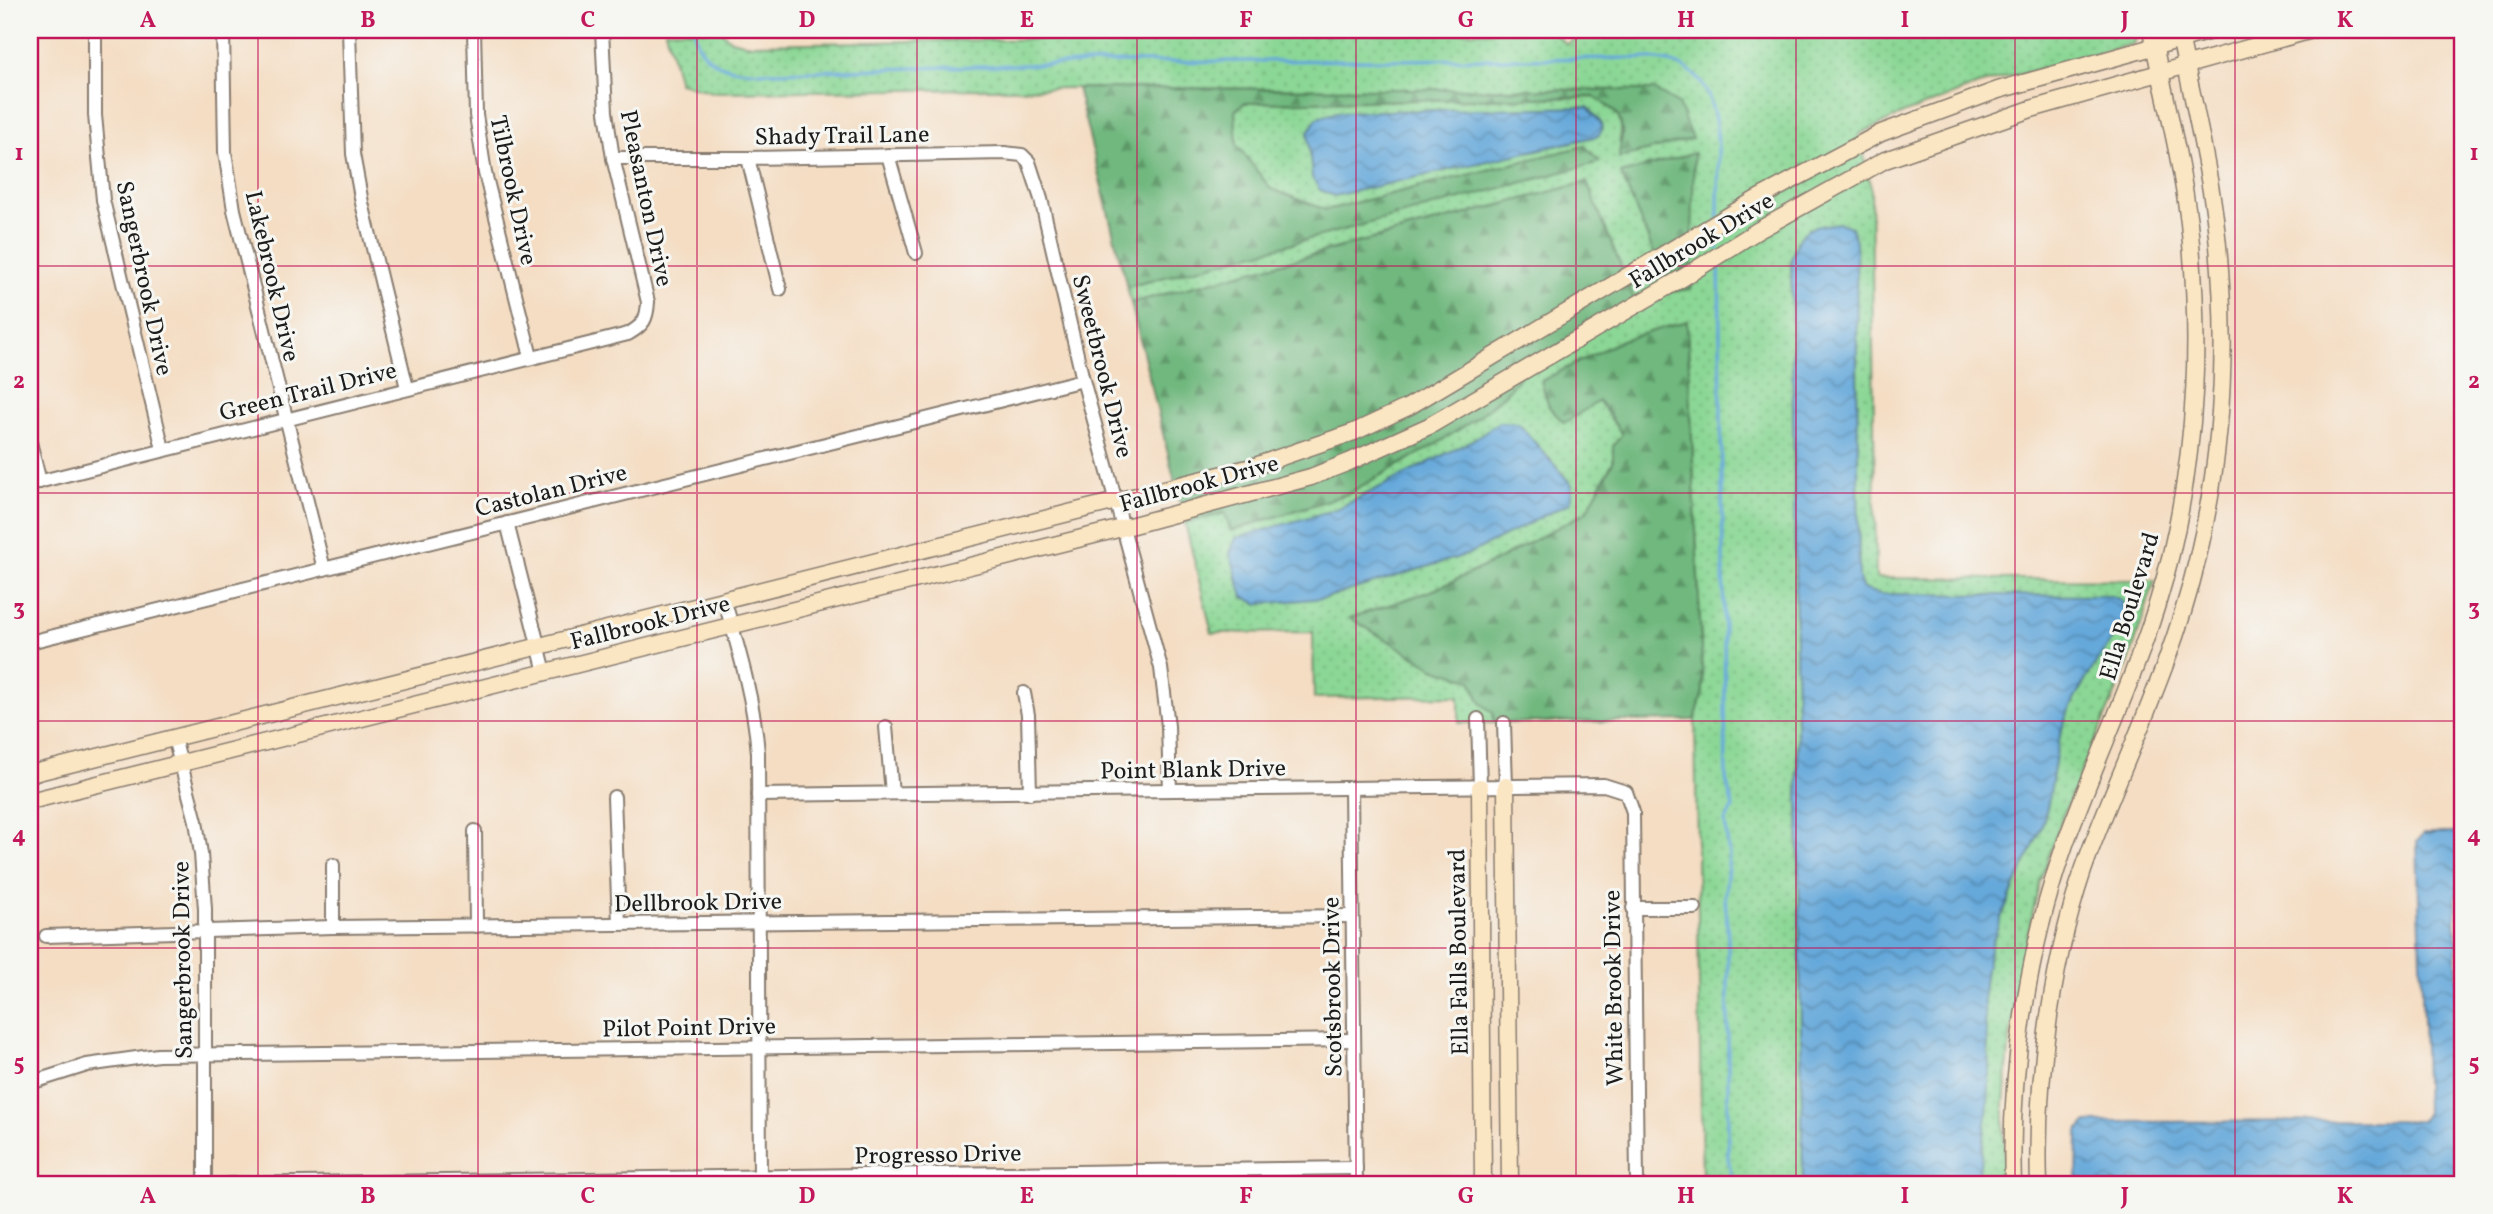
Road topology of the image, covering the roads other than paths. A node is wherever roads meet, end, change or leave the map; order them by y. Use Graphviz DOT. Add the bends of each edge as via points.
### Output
graph roads {
  1 [pos="95,30"];
  2 [pos="223,30"];
  3 [pos="349,30"];
  4 [pos="474,30"];
  5 [pos="602,30"];
  6 [pos="2151,30"];
  7 [pos="2214,30"];
  8 [pos="2312,30"];
  9 [pos="2179,34"];
  10 [pos="2155,46"];
  11 [pos="2186,65"];
  12 [pos="2160,72"];
  13 [pos="1902,125"];
  14 [pos="1913,149"];
  15 [pos="888,155"];
  16 [pos="613,158"];
  17 [pos="748,158"];
  18 [pos="1041,199"];
  19 [pos="1730,215"];
  20 [pos="1742,241"];
  21 [pos="916,253"];
  22 [pos="780,289"];
  23 [pos="597,341"];
  24 [pos="531,357"];
  25 [pos="1083,380"];
  26 [pos="2196,384"];
  27 [pos="2222,384"];
  28 [pos="407,388"];
  29 [pos="285,418"];
  30 [pos="1354,432"];
  31 [pos="30,442"];
  32 [pos="163,449"];
  33 [pos="1365,455"];
  34 [pos="35,483"];
  35 [pos="1115,503"];
  36 [pos="507,523"];
  37 [pos="1122,528"];
  38 [pos="944,544"];
  39 [pos="324,569"];
  40 [pos="951,570"];
  41 [pos="723,599"];
  42 [pos="2158,602"];
  43 [pos="2184,609"];
  44 [pos="731,625"];
  45 [pos="30,642"];
  46 [pos="538,647"];
  47 [pos="545,672"];
  48 [pos="351,693"];
  49 [pos="1024,693"];
  50 [pos="358,718"];
  51 [pos="1478,719"];
  52 [pos="1504,723"];
  53 [pos="886,727"];
  54 [pos="174,738"];
  55 [pos="181,763"];
  56 [pos="30,774"];
  57 [pos="1480,786"];
  58 [pos="1506,786"];
  59 [pos="1351,789"];
  60 [pos="1170,790"];
  61 [pos="1626,792"];
  62 [pos="892,793"];
  63 [pos="1030,793"];
  64 [pos="758,795"];
  65 [pos="614,797"];
  66 [pos="30,801"];
  67 [pos="475,831"];
  68 [pos="333,865"];
  69 [pos="1633,908"];
  70 [pos="1695,908"];
  71 [pos="1352,916"];
  72 [pos="760,923"];
  73 [pos="619,924"];
  74 [pos="476,926"];
  75 [pos="333,928"];
  76 [pos="205,931"];
  77 [pos="46,936"];
  78 [pos="1353,1040"];
  79 [pos="1482,1040"];
  80 [pos="1508,1040"];
  81 [pos="761,1047"];
  82 [pos="2020,1054"];
  83 [pos="205,1055"];
  84 [pos="2046,1057"];
  85 [pos="30,1083"];
  86 [pos="1356,1168"];
  87 [pos="760,1181"];
  88 [pos="205,1184"];
  89 [pos="228,1184"];
  90 [pos="1356,1184"];
  91 [pos="1483,1184"];
  92 [pos="1510,1184"];
  93 [pos="1637,1184"];
  94 [pos="2013,1184"];
  95 [pos="2039,1184"];
  1 -- 32 [label="street, Sangerbrook Drive" via="95,116 103,200"];
  2 -- 29 [label="street, Lakebrook Drive" via="225,152 234,209"];
  3 -- 28 [label="street" via="353,154"];
  4 -- 24 [label="street, Tilbrook Drive" via="476,115 485,173"];
  5 -- 16 [label="street, Pleasanton Drive"];
  6 -- 10 [label="main road, Ella Boulevard"];
  7 -- 9 [label="main road, Fallbrook Drive"];
  8 -- 11 [label="main road, Fallbrook Drive"];
  9 -- 10 [label="main road, Fallbrook Drive"];
  9 -- 11 [label="main road, Ella Boulevard"];
  10 -- 12 [label="main road, Ella Boulevard"];
  10 -- 13 [label="main road, Fallbrook Drive" via="1998,90"];
  11 -- 12 [label="main road, Fallbrook Drive"];
  11 -- 27 [label="main road, Ella Boulevard" via="2215,217 2223,321"];
  12 -- 14 [label="main road, Fallbrook Drive"];
  12 -- 26 [label="main road, Ella Boulevard" via="2189,221 2197,322"];
  13 -- 14 [label="main road"];
  13 -- 19 [label="main road, Fallbrook Drive"];
  14 -- 20 [label="main road, Fallbrook Drive" via="1885,160"];
  15 -- 17 [label="street, Shady Trail Lane"];
  15 -- 18 [label="street, Shady Trail Lane" via="1022,155 1029,162"];
  15 -- 21 [label="street"];
  16 -- 17 [label="street, Shady Trail Lane"];
  16 -- 23 [label="street, Pleasanton Drive" via="648,302 647,318 628,334"];
  17 -- 22 [label="street"];
  18 -- 25 [label="street, Sweetbrook Drive"];
  19 -- 20 [label="main road"];
  19 -- 30 [label="main road, Fallbrook Drive" via="1408,407"];
  20 -- 33 [label="main road, Fallbrook Drive" via="1429,426"];
  23 -- 24 [label="street, Green Trail Drive"];
  24 -- 28 [label="street, Green Trail Drive"];
  25 -- 35 [label="street, Sweetbrook Drive"];
  25 -- 36 [label="street, Castolan Drive"];
  26 -- 27 [label="main road"];
  26 -- 42 [label="main road, Ella Boulevard" via="2181,509"];
  27 -- 43 [label="main road, Ella Boulevard" via="2207,513"];
  28 -- 29 [label="street, Green Trail Drive"];
  29 -- 32 [label="street, Green Trail Drive"];
  29 -- 39 [label="street, Lakebrook Drive"];
  30 -- 33 [label="main road"];
  30 -- 35 [label="main road, Fallbrook Drive" via="1252,467"];
  31 -- 34 [label="street"];
  32 -- 34 [label="street, Green Trail Drive"];
  33 -- 37 [label="main road, Fallbrook Drive" via="1311,477"];
  35 -- 37 [label="street, Sweetbrook Drive"];
  35 -- 38 [label="main road, Fallbrook Drive"];
  36 -- 39 [label="street, Castolan Drive"];
  36 -- 46 [label="street"];
  37 -- 40 [label="main road, Fallbrook Drive"];
  37 -- 60 [label="street, Sweetbrook Drive" via="1164,687"];
  38 -- 40 [label="main road"];
  38 -- 41 [label="main road, Fallbrook Drive"];
  39 -- 45 [label="street, Castolan Drive"];
  40 -- 44 [label="main road, Fallbrook Drive"];
  41 -- 44 [label="street"];
  41 -- 46 [label="main road, Fallbrook Drive"];
  42 -- 43 [label="main road"];
  42 -- 82 [label="main road, Ella Boulevard" via="2053,878"];
  43 -- 84 [label="main road, Ella Boulevard" via="2079,886 2059,966"];
  44 -- 47 [label="main road, Fallbrook Drive"];
  44 -- 64 [label="street" via="756,724"];
  46 -- 47 [label="street"];
  46 -- 48 [label="main road, Fallbrook Drive"];
  47 -- 50 [label="main road, Fallbrook Drive"];
  48 -- 50 [label="main road"];
  48 -- 54 [label="main road, Fallbrook Drive"];
  49 -- 63 [label="street"];
  50 -- 55 [label="main road, Fallbrook Drive"];
  51 -- 57 [label="street, Ella Falls Boulevard"];
  52 -- 58 [label="street, Ella Falls Boulevard"];
  53 -- 62 [label="street"];
  54 -- 55 [label="street, Sangerbrook Drive"];
  54 -- 56 [label="main road, Fallbrook Drive"];
  55 -- 66 [label="main road, Fallbrook Drive"];
  55 -- 76 [label="street, Sangerbrook Drive" via="201,855"];
  57 -- 58 [label="street, Point Blank Drive"];
  57 -- 59 [label="street, Point Blank Drive"];
  57 -- 79 [label="main road, Ella Falls Boulevard"];
  58 -- 61 [label="street, Point Blank Drive" via="1604,785"];
  58 -- 80 [label="main road, Ella Falls Boulevard"];
  59 -- 60 [label="street, Point Blank Drive"];
  59 -- 71 [label="street, Scotsbrook Drive"];
  60 -- 63 [label="street, Point Blank Drive"];
  61 -- 69 [label="street, White Brook Drive" via="1633,812"];
  62 -- 63 [label="street, Point Blank Drive"];
  62 -- 64 [label="street, Point Blank Drive"];
  64 -- 72 [label="street"];
  65 -- 73 [label="street"];
  67 -- 74 [label="street"];
  68 -- 75 [label="street"];
  69 -- 70 [label="street"];
  69 -- 93 [label="street, White Brook Drive"];
  71 -- 72 [label="street, Dellbrook Drive"];
  71 -- 78 [label="street, Scotsbrook Drive"];
  72 -- 73 [label="street, Dellbrook Drive"];
  72 -- 81 [label="street"];
  73 -- 74 [label="street, Dellbrook Drive"];
  74 -- 75 [label="street, Dellbrook Drive"];
  75 -- 76 [label="street, Dellbrook Drive"];
  76 -- 77 [label="street, Dellbrook Drive"];
  76 -- 83 [label="street, Sangerbrook Drive"];
  78 -- 81 [label="street, Pilot Point Drive"];
  78 -- 86 [label="street, Scotsbrook Drive"];
  79 -- 80 [label="main road"];
  79 -- 91 [label="main road, Ella Falls Boulevard"];
  80 -- 92 [label="main road, Ella Falls Boulevard"];
  81 -- 83 [label="street, Pilot Point Drive"];
  81 -- 87 [label="street"];
  82 -- 84 [label="main road"];
  82 -- 94 [label="main road, Ella Boulevard"];
  83 -- 85 [label="street, Pilot Point Drive" via="118,1059"];
  83 -- 88 [label="street, Sangerbrook Drive"];
  84 -- 95 [label="main road, Ella Boulevard"];
  86 -- 87 [label="street, Progresso Drive"];
  86 -- 90 [label="street, Scotsbrook Drive"];
  87 -- 89 [label="street, Progresso Drive"];
}
